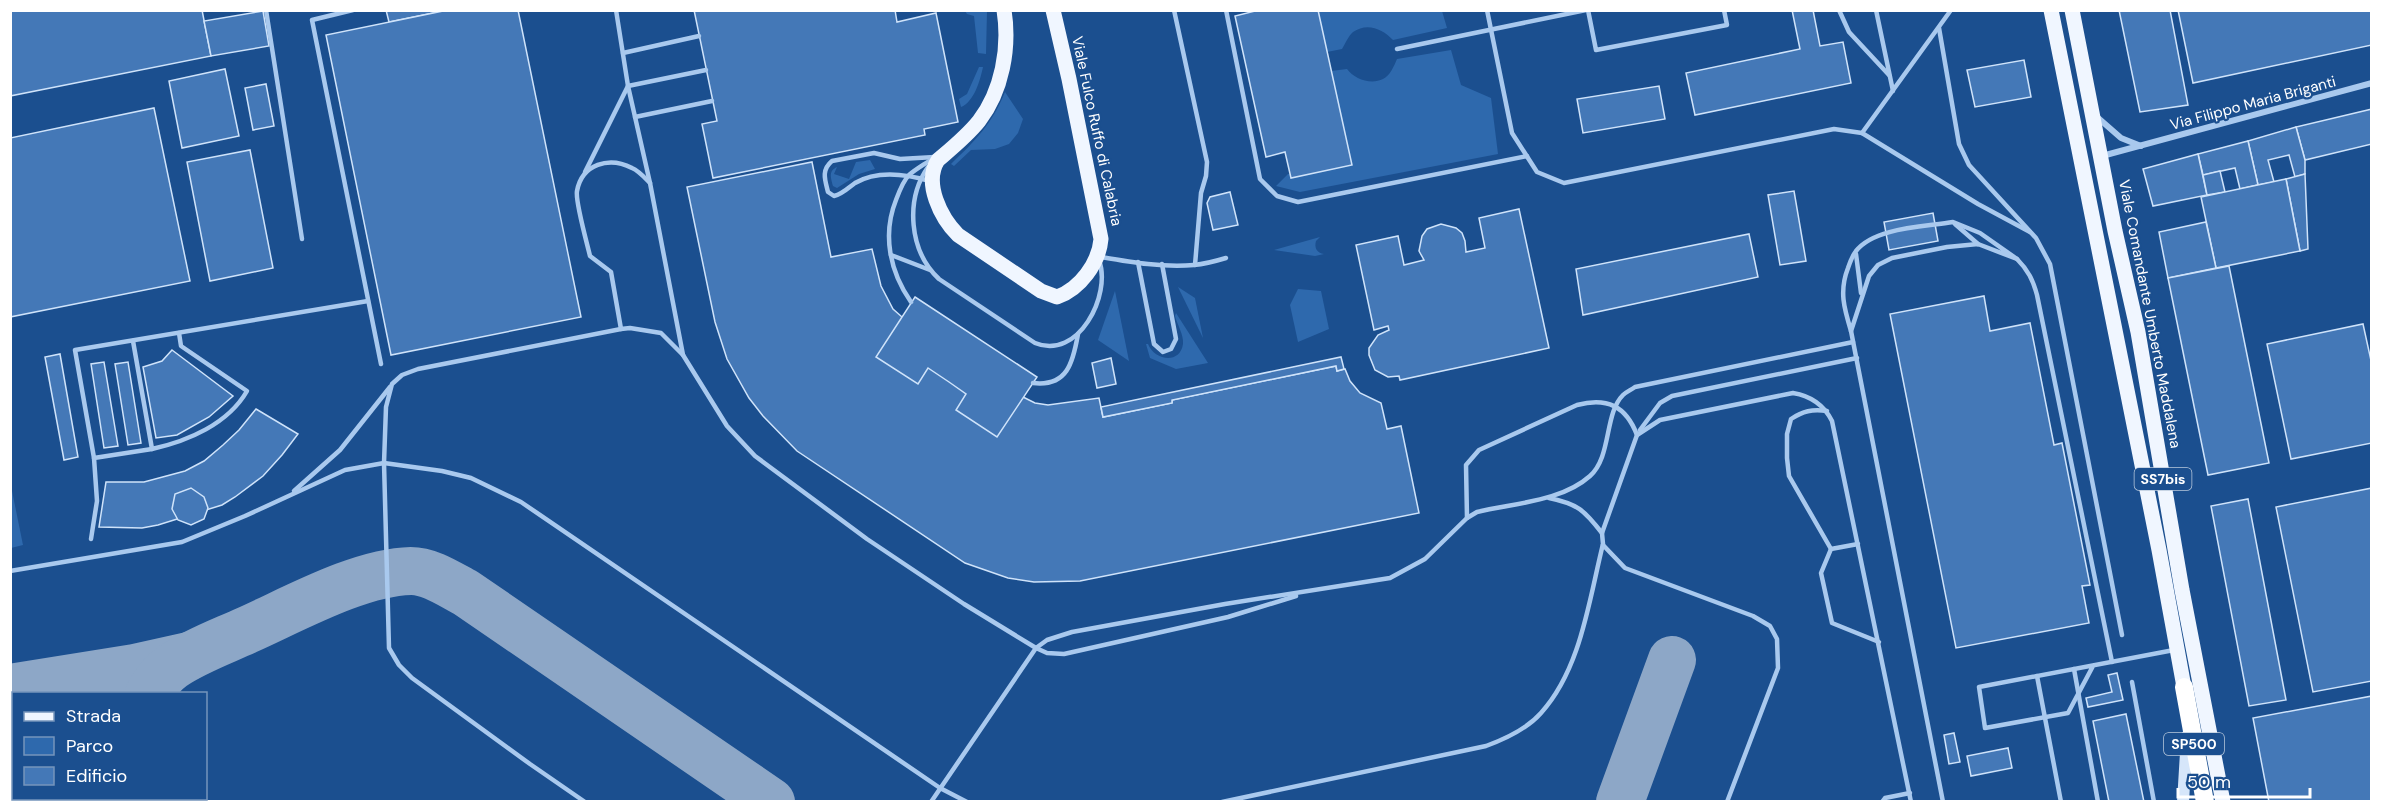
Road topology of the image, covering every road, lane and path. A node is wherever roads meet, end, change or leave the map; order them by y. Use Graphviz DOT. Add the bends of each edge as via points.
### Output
graph roads {
  1 [pos="266,10"];
  2 [pos="353,10"];
  3 [pos="616,10"];
  4 [pos="1004,10"];
  5 [pos="1053,10"];
  6 [pos="1174,10"];
  7 [pos="1226,10"];
  8 [pos="1487,10"];
  9 [pos="1587,10"];
  10 [pos="1724,10"];
  11 [pos="1839,10"];
  12 [pos="1876,10"];
  13 [pos="1951,10"];
  14 [pos="2051,10"];
  15 [pos="2072,10"];
  16 [pos="1939,28"];
  17 [pos="1491,30"];
  18 [pos="699,36"];
  19 [pos="1397,49"];
  20 [pos="623,53"];
  21 [pos="706,70"];
  22 [pos="1889,75"];
  23 [pos="2372,83"];
  24 [pos="628,86"];
  25 [pos="1893,91"];
  26 [pos="712,101"];
  27 [pos="2093,113"];
  28 [pos="635,117"];
  29 [pos="1862,133"];
  30 [pos="2141,146"];
  31 [pos="940,156"];
  32 [pos="1527,156"];
  33 [pos="2102,157"];
  34 [pos="2081,161"];
  35 [pos="585,173"];
  36 [pos="908,176"];
  37 [pos="927,180"];
  38 [pos="650,183"];
  39 [pos="1953,222"];
  40 [pos="2030,232"];
  41 [pos="302,239"];
  42 [pos="1978,244"];
  43 [pos="1855,251"];
  44 [pos="891,255"];
  45 [pos="1098,256"];
  46 [pos="1226,258"];
  47 [pos="2017,259"];
  48 [pos="1138,262"];
  49 [pos="1162,264"];
  50 [pos="1196,265"];
  51 [pos="931,271"];
  52 [pos="1861,294"];
  53 [pos="368,301"];
  54 [pos="911,302"];
  55 [pos="621,329"];
  56 [pos="1851,331"];
  57 [pos="179,333"];
  58 [pos="1078,334"];
  59 [pos="132,341"];
  60 [pos="1853,342"];
  61 [pos="683,355"];
  62 [pos="1857,358"];
  63 [pos="381,364"];
  64 [pos="1033,383"];
  65 [pos="392,384"];
  66 [pos="1616,407"];
  67 [pos="1827,411"];
  68 [pos="1637,435"];
  69 [pos="152,449"];
  70 [pos="94,458"];
  71 [pos="384,463"];
  72 [pos="290,495"];
  73 [pos="1548,498"];
  74 [pos="1467,518"];
  75 [pos="1602,533"];
  76 [pos="91,538"];
  77 [pos="1603,544"];
  78 [pos="1858,544"];
  79 [pos="1831,549"];
  80 [pos="10,571"];
  81 [pos="1313,590"];
  82 [pos="2122,635"];
  83 [pos="1880,642"];
  84 [pos="1036,648"];
  85 [pos="2177,650"];
  86 [pos="2112,662"];
  87 [pos="2093,666"];
  88 [pos="2074,669"];
  89 [pos="2037,676"];
  90 [pos="2132,682"];
  91 [pos="2184,687"];
  92 [pos="2078,690"];
  93 [pos="2045,717"];
  94 [pos="940,788"];
  95 [pos="1910,793"];
  96 [pos="585,801"];
  97 [pos="931,801"];
  98 [pos="967,801"];
  99 [pos="1222,801"];
  100 [pos="1726,801"];
  101 [pos="1882,801"];
  102 [pos="1911,801"];
  103 [pos="1943,801"];
  104 [pos="2053,801"];
  105 [pos="2061,801"];
  106 [pos="2098,801"];
  107 [pos="2154,801"];
  108 [pos="2183,801"];
  109 [pos="2205,801"];
  110 [pos="2223,801"];
  1 -- 41 [label="lane"];
  2 -- 53 [label="lane" via="312,20"];
  3 -- 20 [label="lane"];
  4 -- 31 [label="main road" via="1006,47 996,90 980,120"];
  5 -- 45 [label="main road, Viale Fulco Ruffo di Calabria" via="1100,232"];
  6 -- 50 [label="lane" via="1207,162"];
  7 -- 32 [label="lane" via="1260,179 1277,196 1298,202"];
  8 -- 17 [label="lane"];
  9 -- 10 [label="lane" via="1596,50 1727,26"];
  9 -- 17 [label="lane"];
  11 -- 22 [label="lane" via="1849,32"];
  12 -- 22 [label="lane"];
  13 -- 16 [label="lane"];
  14 -- 34 [label="main road, SS7bis"];
  15 -- 27 [label="main road, Viale Comandante Umberto Maddalena / SS7bis"];
  16 -- 25 [label="lane"];
  16 -- 40 [label="lane" via="1959,144 1968,165"];
  17 -- 19 [label="lane"];
  17 -- 32 [label="lane" via="1512,134"];
  18 -- 20 [label="lane"];
  20 -- 24 [label="lane"];
  21 -- 24 [label="lane"];
  22 -- 25 [label="lane"];
  23 -- 30 [label="street, Via Filippo Maria Briganti"];
  24 -- 28 [label="lane"];
  24 -- 35 [label="lane"];
  25 -- 29 [label="lane"];
  26 -- 28 [label="lane"];
  27 -- 30 [label="street" via="2121,138"];
  27 -- 33 [label="main road, Viale Comandante Umberto Maddalena / SS7bis"];
  28 -- 38 [label="lane"];
  29 -- 32 [label="lane" via="1834,129 1564,183 1538,172"];
  29 -- 40 [label="lane"];
  30 -- 33 [label="street, Via Filippo Maria Briganti"];
  31 -- 36 [label="lane"];
  31 -- 36 [label="lane" via="900,159 866,153 832,161 824,174 828,192 834,196 872,176"];
  31 -- 37 [label="main road"];
  33 -- 34 [label="main road"];
  33 -- 110 [label="main road, Viale Comandante Umberto Maddalena / SS7bis" via="2138,332"];
  34 -- 85 [label="main road, SS7bis"];
  35 -- 38 [label="lane" via="600,162 615,162 633,168"];
  35 -- 55 [label="lane" via="576,192 590,256 611,272"];
  36 -- 37 [label="lane"];
  36 -- 44 [label="lane" via="888,224"];
  37 -- 45 [label="main road" via="948,225 958,235 1050,296 1058,297 1074,288"];
  37 -- 51 [label="lane" via="917,191 913,224"];
  38 -- 61 [label="lane"];
  39 -- 42 [label="lane"];
  39 -- 43 [label="lane" via="1885,233"];
  39 -- 47 [label="lane" via="1980,233"];
  40 -- 82 [label="lane" via="2044,250 2055,285"];
  42 -- 47 [label="lane"];
  42 -- 52 [label="lane" via="1892,258 1878,265"];
  43 -- 52 [label="lane"];
  43 -- 56 [label="lane" via="1843,284 1842,303"];
  44 -- 51 [label="lane"];
  44 -- 54 [label="lane" via="901,288"];
  45 -- 48 [label="lane"];
  45 -- 58 [label="lane" via="1103,282 1089,320"];
  46 -- 50 [label="lane"];
  47 -- 86 [label="lane" via="2033,280 2037,295"];
  48 -- 49 [label="lane"];
  48 -- 49 [label="lane" via="1154,344 1163,352 1171,350 1176,339"];
  49 -- 50 [label="lane"];
  51 -- 58 [label="lane" via="1035,343 1061,346"];
  52 -- 56 [label="lane"];
  53 -- 57 [label="lane"];
  53 -- 63 [label="lane"];
  55 -- 61 [label="lane" via="661,333"];
  55 -- 65 [label="lane" via="418,369"];
  56 -- 60 [label="lane"];
  57 -- 59 [label="lane"];
  57 -- 69 [label="lane" via="181,346 247,391 217,423 176,444"];
  58 -- 64 [label="lane" via="1071,364 1060,378 1045,385"];
  59 -- 69 [label="lane"];
  59 -- 70 [label="lane" via="75,350"];
  60 -- 62 [label="lane"];
  60 -- 66 [label="lane" via="1635,387"];
  61 -- 84 [label="lane" via="727,426 755,456 867,538"];
  62 -- 68 [label="lane" via="1672,396 1660,403"];
  62 -- 103 [label="lane"];
  65 -- 71 [label="lane" via="386,407"];
  65 -- 72 [label="lane" via="340,450"];
  66 -- 68 [label="lane" via="1632,422"];
  66 -- 73 [label="lane" via="1595,470"];
  66 -- 74 [label="lane" via="1590,402 1577,405 1479,450 1466,465"];
  67 -- 68 [label="lane" via="1811,398 1793,393 1660,420"];
  67 -- 78 [label="lane"];
  67 -- 79 [label="lane" via="1813,409 1791,419 1787,458 1789,476"];
  68 -- 75 [label="lane"];
  69 -- 70 [label="lane"];
  70 -- 76 [label="lane" via="97,501"];
  71 -- 72 [label="lane" via="345,470"];
  71 -- 94 [label="lane" via="471,478 521,502"];
  71 -- 96 [label="lane" via="389,648 399,665"];
  72 -- 80 [label="lane" via="182,542"];
  73 -- 74 [label="lane" via="1490,509"];
  73 -- 75 [label="lane" via="1580,508"];
  74 -- 81 [label="lane" via="1425,559 1390,578"];
  75 -- 77 [label="lane"];
  77 -- 99 [label="lane" via="1565,678 1541,714 1511,736 1449,755"];
  77 -- 100 [label="lane" via="1625,568 1753,616 1770,626 1777,639 1778,668"];
  78 -- 79 [label="lane"];
  78 -- 83 [label="lane"];
  79 -- 83 [label="lane" via="1821,573 1832,623"];
  81 -- 84 [label="lane" via="1072,632"];
  81 -- 84 [label="lane" via="1228,616 1064,654"];
  83 -- 95 [label="lane"];
  84 -- 94 [label="lane"];
  85 -- 86 [label="lane"];
  85 -- 91 [label="main road, SS7bis"];
  86 -- 87 [label="lane"];
  87 -- 88 [label="lane"];
  87 -- 92 [label="lane"];
  88 -- 89 [label="lane"];
  88 -- 92 [label="lane"];
  89 -- 93 [label="lane"];
  89 -- 93 [label="lane" via="1979,687 1985,728"];
  90 -- 107 [label="lane"];
  91 -- 108 [label="main road, SS7bis" via="2187,733"];
  91 -- 109 [label="highway, SP500"];
  92 -- 93 [label="lane" via="2067,712"];
  92 -- 106 [label="lane"];
  93 -- 105 [label="lane"];
  94 -- 97 [label="lane"];
  94 -- 98 [label="lane"];
  95 -- 101 [label="lane"];
  95 -- 102 [label="lane"];
  104 -- 105 [label="lane"];
}
